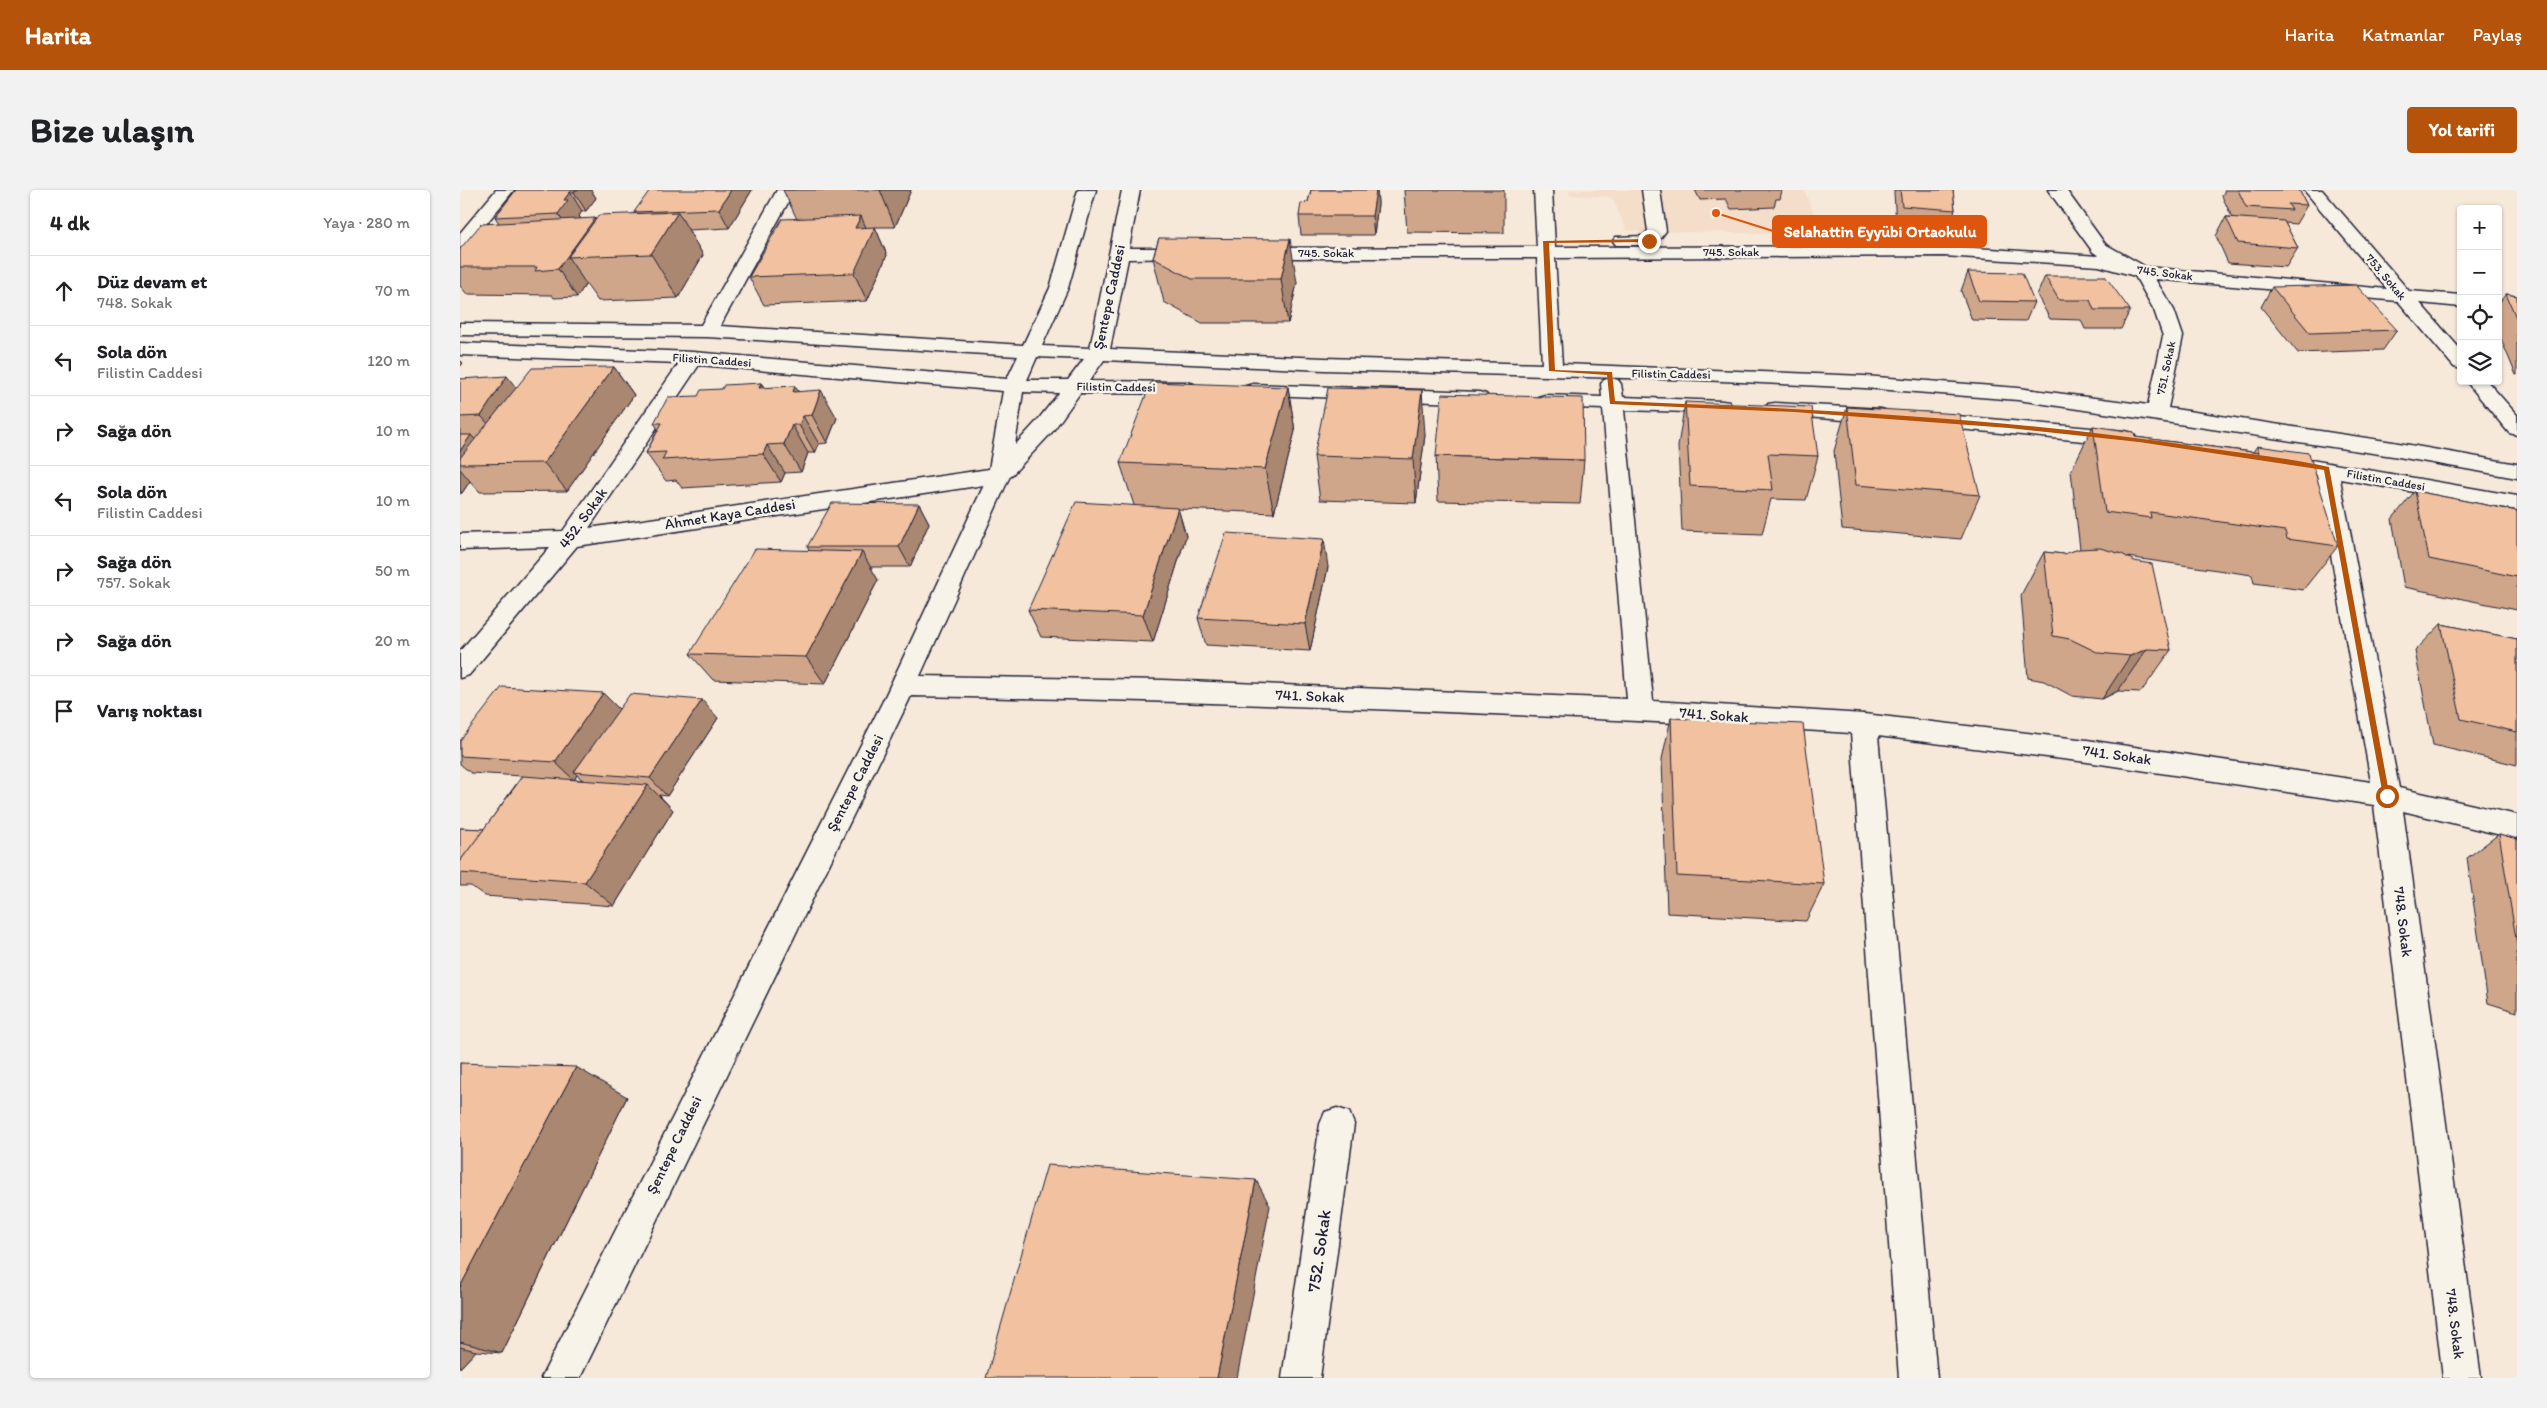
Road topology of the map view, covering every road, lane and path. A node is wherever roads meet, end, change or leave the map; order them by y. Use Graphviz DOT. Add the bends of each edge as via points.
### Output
graph roads {
  1 [pos="506,190"];
  2 [pos="786,190"];
  3 [pos="1087,190"];
  4 [pos="1131,190"];
  5 [pos="1543,190"];
  6 [pos="1651,190"];
  7 [pos="2057,190"];
  8 [pos="2313,190"];
  9 [pos="460,244"];
  10 [pos="1546,247"];
  11 [pos="1208,253"];
  12 [pos="1238,253"];
  13 [pos="1119,254"];
  14 [pos="2142,272"];
  15 [pos="2402,296"];
  16 [pos="2457,300"];
  17 [pos="460,329"];
  18 [pos="707,331"];
  19 [pos="460,349"];
  20 [pos="1030,351"];
  21 [pos="1098,353"];
  22 [pos="694,358"];
  23 [pos="2457,358"];
  24 [pos="1552,371"];
  25 [pos="1610,373"];
  26 [pos="1077,385"];
  27 [pos="2479,385"];
  28 [pos="1014,386"];
  29 [pos="1203,389"];
  30 [pos="1232,390"];
  31 [pos="1496,399"];
  32 [pos="1525,400"];
  33 [pos="1612,403"];
  34 [pos="2157,412"];
  35 [pos="2517,428"];
  36 [pos="2148,441"];
  37 [pos="2261,459"];
  38 [pos="2327,469"];
  39 [pos="2517,472"];
  40 [pos="1000,475"];
  41 [pos="2517,503"];
  42 [pos="570,539"];
  43 [pos="460,542"];
  44 [pos="460,668"];
  45 [pos="903,686"];
  46 [pos="1641,710"];
  47 [pos="1864,724"];
  48 [pos="2387,796"];
  49 [pos="2517,827"];
  50 [pos="1338,1124"];
  51 [pos="560,1378"];
  52 [pos="1301,1378"];
  53 [pos="1918,1378"];
  54 [pos="2462,1378"];
  1 -- 9 [label="street"];
  2 -- 18 [label="street"];
  3 -- 20 [label="street" via="1059,288"];
  4 -- 13 [label="street, Şentepe Caddesi"];
  5 -- 10 [label="street"];
  6 -- 10 [label="street" via="1657,231 1649,241"];
  7 -- 14 [label="street" via="2099,248"];
  8 -- 15 [label="street, 753. Sokak"];
  10 -- 12 [label="street, 745. Sokak"];
  10 -- 14 [label="street, 745. Sokak" via="1944,251 2099,261"];
  10 -- 24 [label="street"];
  11 -- 13 [label="street"];
  13 -- 21 [label="street, Şentepe Caddesi"];
  14 -- 15 [label="street, 745. Sokak"];
  14 -- 34 [label="street, 751. Sokak" via="2164,310 2173,336"];
  15 -- 16 [label="street, 745. Sokak"];
  15 -- 23 [label="street, 753. Sokak"];
  17 -- 18 [label="street, Filistin Caddesi"];
  18 -- 20 [label="street, Filistin Caddesi"];
  19 -- 22 [label="street, Filistin Caddesi"];
  20 -- 21 [label="street, Filistin Caddesi"];
  20 -- 28 [label="street"];
  21 -- 24 [label="street, Filistin Caddesi"];
  21 -- 26 [label="street, Şentepe Caddesi"];
  22 -- 28 [label="street, Filistin Caddesi"];
  22 -- 42 [label="street, 452. Sokak"];
  24 -- 25 [label="street, Filistin Caddesi"];
  25 -- 33 [label="street"];
  25 -- 34 [label="street, Filistin Caddesi" via="1864,382 2018,394"];
  26 -- 28 [label="street, Filistin Caddesi"];
  26 -- 29 [label="street, Filistin Caddesi"];
  26 -- 40 [label="street, Şentepe Caddesi"];
  27 -- 35 [label="street"];
  28 -- 40 [label="street"];
  30 -- 31 [label="street"];
  32 -- 33 [label="street"];
  33 -- 36 [label="street" via="1751,408 2009,426"];
  33 -- 46 [label="street"];
  34 -- 39 [label="street, Filistin Caddesi"];
  37 -- 38 [label="street, Filistin Caddesi"];
  38 -- 41 [label="street, Filistin Caddesi"];
  38 -- 48 [label="street, 748. Sokak"];
  40 -- 42 [label="street, Ahmet Kaya Caddesi"];
  40 -- 45 [label="street, Şentepe Caddesi"];
  42 -- 43 [label="street, Ahmet Kaya Caddesi"];
  42 -- 44 [label="street, 452. Sokak"];
  45 -- 46 [label="street, 741. Sokak" via="1163,690"];
  45 -- 51 [label="street, Şentepe Caddesi"];
  46 -- 47 [label="street, 741. Sokak"];
  47 -- 48 [label="street, 741. Sokak" via="2086,751"];
  47 -- 53 [label="street"];
  48 -- 49 [label="street, 741. Sokak"];
  48 -- 54 [label="street, 748. Sokak"];
  50 -- 52 [label="street, 752. Sokak"];
}
